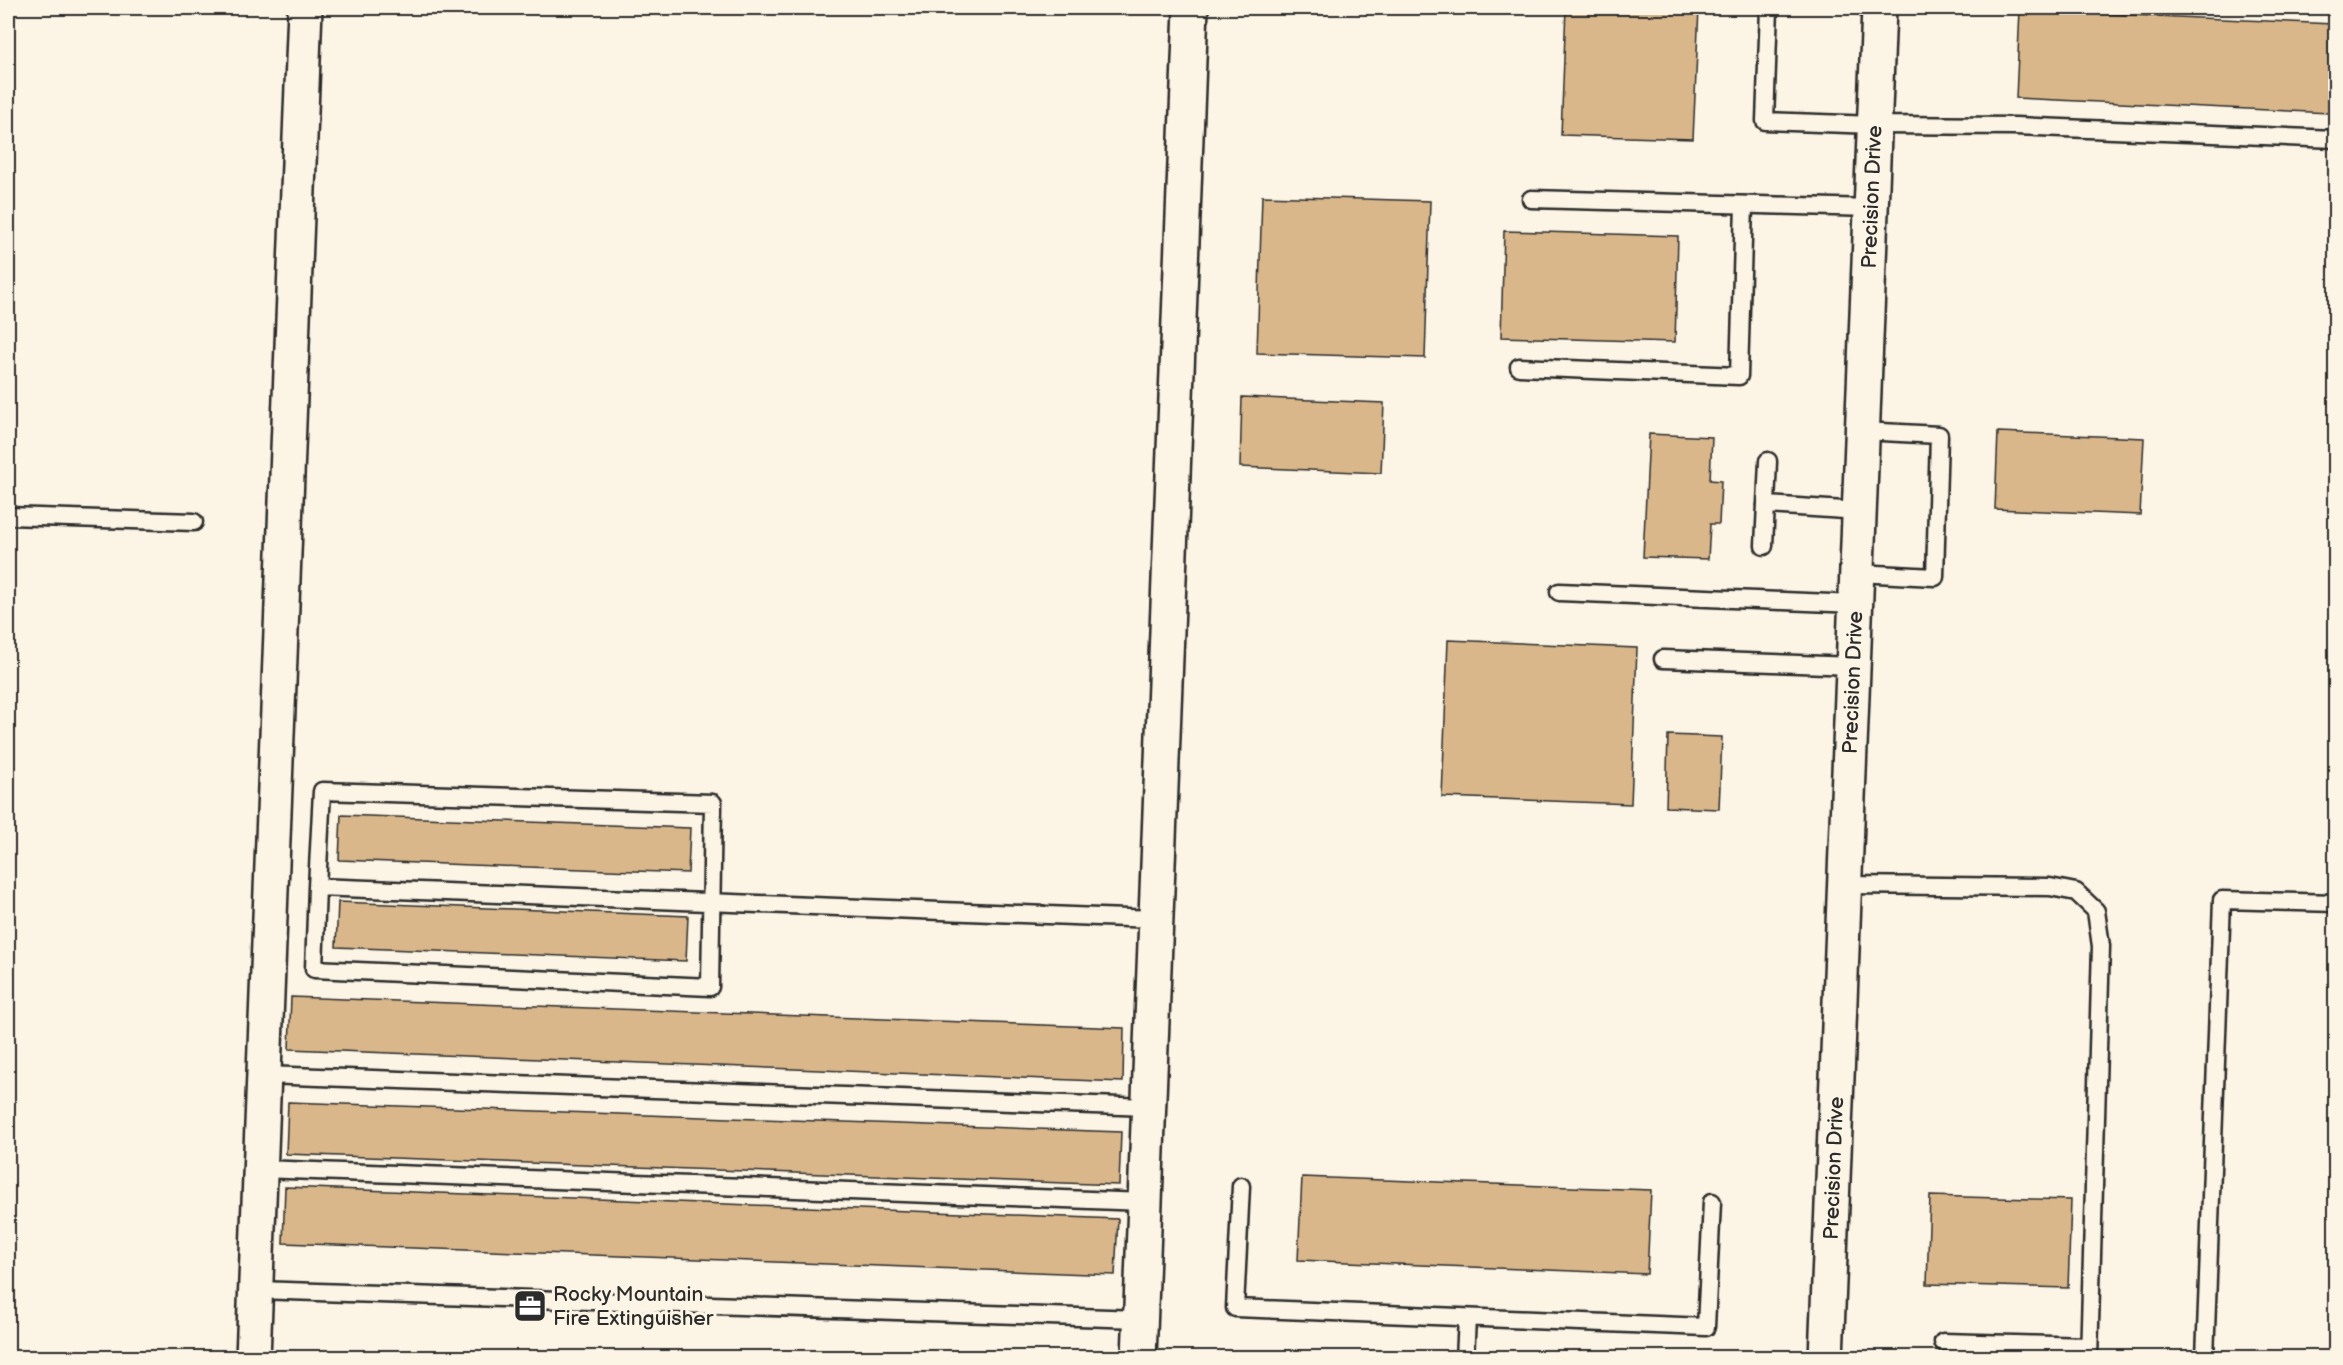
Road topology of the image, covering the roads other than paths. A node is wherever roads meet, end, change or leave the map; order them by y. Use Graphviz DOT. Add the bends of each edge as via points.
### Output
graph roads {
  1 [pos="305,8"];
  2 [pos="1191,8"];
  3 [pos="1769,8"];
  4 [pos="1879,8"];
  5 [pos="1875,125"];
  6 [pos="2336,139"];
  7 [pos="1531,199"];
  8 [pos="1744,205"];
  9 [pos="1871,208"];
  10 [pos="1519,367"];
  11 [pos="1862,431"];
  12 [pos="1768,461"];
  13 [pos="1766,505"];
  14 [pos="1860,511"];
  15 [pos="8,516"];
  16 [pos="194,522"];
  17 [pos="1764,546"];
  18 [pos="1857,589"];
  19 [pos="1559,592"];
  20 [pos="1663,659"];
  21 [pos="1854,666"];
  22 [pos="1845,885"];
  23 [pos="318,887"];
  24 [pos="711,902"];
  25 [pos="2336,903"];
  26 [pos="1156,919"];
  27 [pos="264,1075"];
  28 [pos="1149,1107"];
  29 [pos="261,1169"];
  30 [pos="1240,1186"];
  31 [pos="1145,1202"];
  32 [pos="1712,1202"];
  33 [pos="256,1290"];
  34 [pos="1467,1318"];
  35 [pos="1140,1319"];
  36 [pos="1943,1342"];
  37 [pos="2089,1352"];
  38 [pos="253,1358"];
  39 [pos="1139,1358"];
  40 [pos="1465,1358"];
  41 [pos="1826,1358"];
  42 [pos="2205,1358"];
  1 -- 27 [label="street"];
  2 -- 26 [label="street"];
  3 -- 5 [label="lane" via="1765,121"];
  4 -- 5 [label="street, Precision Drive"];
  5 -- 6 [label="lane" via="2015,126"];
  5 -- 9 [label="street, Precision Drive"];
  7 -- 8 [label="lane"];
  8 -- 9 [label="lane"];
  8 -- 10 [label="lane" via="1738,376"];
  9 -- 11 [label="street, Precision Drive"];
  11 -- 14 [label="street, Precision Drive"];
  11 -- 18 [label="lane" via="1939,435 1935,577"];
  12 -- 13 [label="lane"];
  13 -- 14 [label="lane"];
  13 -- 17 [label="lane"];
  14 -- 18 [label="street, Precision Drive"];
  15 -- 16 [label="lane"];
  18 -- 19 [label="lane"];
  18 -- 21 [label="street, Precision Drive"];
  20 -- 21 [label="lane"];
  21 -- 22 [label="street, Precision Drive"];
  22 -- 37 [label="lane" via="2050,887 2076,892 2096,911 2101,946"];
  22 -- 41 [label="street, Precision Drive"];
  23 -- 24 [label="lane"];
  23 -- 24 [label="lane" via="314,969 710,987"];
  23 -- 24 [label="lane" via="322,791 713,803"];
  24 -- 26 [label="lane"];
  25 -- 42 [label="lane" via="2222,900"];
  26 -- 28 [label="street"];
  27 -- 28 [label="lane"];
  27 -- 29 [label="street"];
  28 -- 31 [label="street"];
  29 -- 31 [label="lane"];
  29 -- 33 [label="street"];
  30 -- 34 [label="lane" via="1235,1308"];
  31 -- 35 [label="street"];
  32 -- 34 [label="lane" via="1706,1327"];
  33 -- 35 [label="lane"];
  33 -- 38 [label="street"];
  34 -- 40 [label="lane"];
  35 -- 39 [label="street"];
  36 -- 37 [label="lane"];
}
